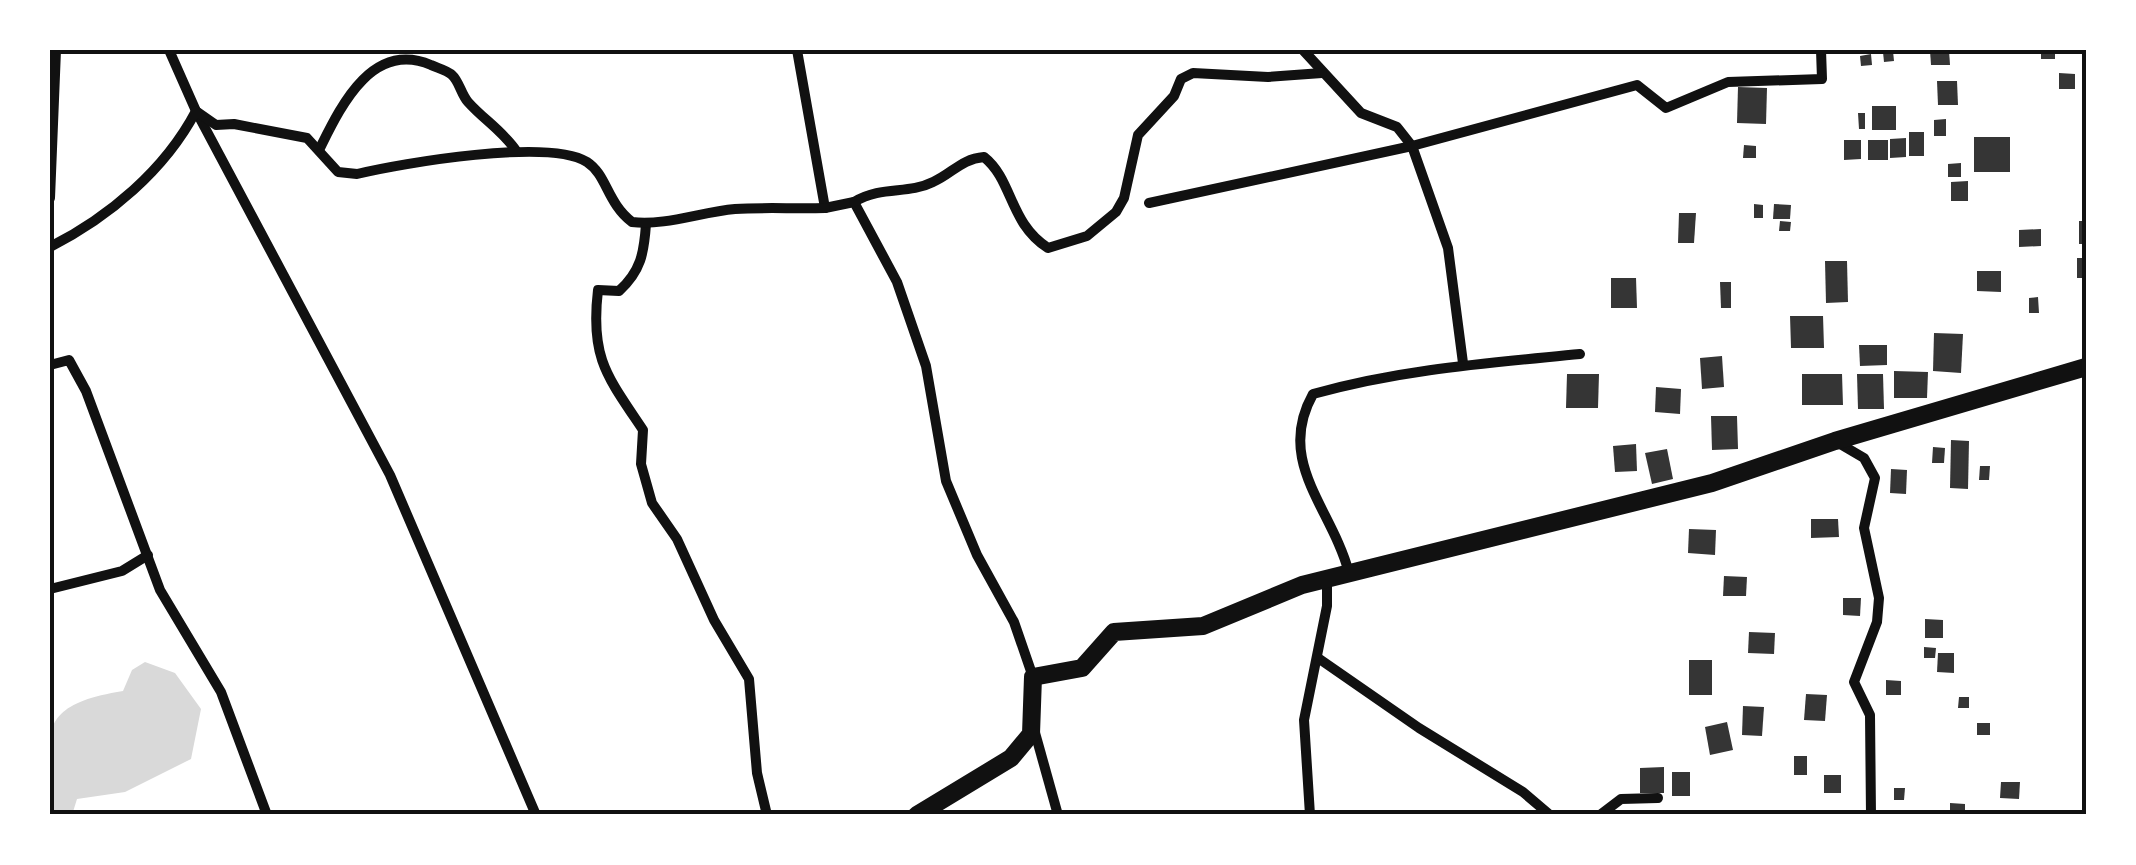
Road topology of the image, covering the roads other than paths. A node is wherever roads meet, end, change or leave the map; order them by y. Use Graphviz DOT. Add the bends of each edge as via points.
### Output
graph roads {
  1 [pos="56,50"];
  2 [pos="169,50"];
  3 [pos="797,50"];
  4 [pos="1303,50"];
  5 [pos="1821,50"];
  6 [pos="1322,73"];
  7 [pos="196,111"];
  8 [pos="1412,146"];
  9 [pos="320,148"];
  10 [pos="517,152"];
  11 [pos="50,198"];
  12 [pos="854,202"];
  13 [pos="1149,204"];
  14 [pos="824,208"];
  15 [pos="646,224"];
  16 [pos="50,247"];
  17 [pos="1580,354"];
  18 [pos="1464,363"];
  19 [pos="50,365"];
  20 [pos="2086,367"];
  21 [pos="1834,441"];
  22 [pos="148,555"];
  23 [pos="1349,573"];
  24 [pos="1328,579"];
  25 [pos="50,588"];
  26 [pos="1318,658"];
  27 [pos="1032,677"];
  28 [pos="1031,728"];
  29 [pos="1658,798"];
  30 [pos="267,815"];
  31 [pos="536,815"];
  32 [pos="767,815"];
  33 [pos="917,815"];
  34 [pos="1058,815"];
  35 [pos="1310,815"];
  36 [pos="1550,815"];
  37 [pos="1600,815"];
  38 [pos="1872,815"];
  1 -- 11 [label="street"];
  2 -- 7 [label="street"];
  3 -- 14 [label="street"];
  4 -- 6 [label="street"];
  5 -- 8 [label="street" via="1822,79 1728,82 1666,108 1637,85"];
  6 -- 8 [label="street" via="1361,112 1397,127"];
  6 -- 12 [label="street" via="1193,73 1181,79 1138,135 1116,212 1087,236 1048,248 1023,226 996,166 984,157 968,158 932,183 873,191"];
  7 -- 9 [label="street" via="216,124 307,138"];
  7 -- 16 [label="street" via="180,142 144,179 82,231"];
  7 -- 31 [label="street" via="390,475"];
  8 -- 13 [label="street"];
  8 -- 18 [label="street" via="1448,248"];
  9 -- 10 [label="street" via="338,172 357,174"];
  9 -- 10 [label="street" via="366,74 391,61 417,59 452,74 466,100"];
  10 -- 15 [label="street" via="574,155 602,177 616,210"];
  12 -- 14 [label="street"];
  12 -- 27 [label="street" via="897,282 926,366 946,480 976,555 1014,622"];
  14 -- 15 [label="street" via="738,209"];
  15 -- 32 [label="street" via="642,263 633,278 619,291 598,290 593,332 622,405 643,430 641,464 652,503 677,538 748,679"];
  17 -- 18 [label="street"];
  18 -- 23 [label="street" via="1313,394 1301,415 1303,470"];
  19 -- 22 [label="street" via="69,360 86,391"];
  20 -- 21 [label="main road"];
  21 -- 23 [label="main road" via="1712,483"];
  21 -- 38 [label="street" via="1864,458 1875,478 1864,528 1877,622 1854,682 1870,715"];
  22 -- 25 [label="street" via="122,571"];
  22 -- 30 [label="street" via="160,590 221,692"];
  23 -- 24 [label="main road"];
  24 -- 26 [label="street"];
  24 -- 27 [label="main road" via="1203,626 1114,632 1082,668"];
  26 -- 35 [label="street" via="1304,720"];
  26 -- 36 [label="street"];
  27 -- 28 [label="main road"];
  28 -- 33 [label="main road" via="1012,758"];
  28 -- 34 [label="street"];
  29 -- 37 [label="street" via="1620,799"];
}
